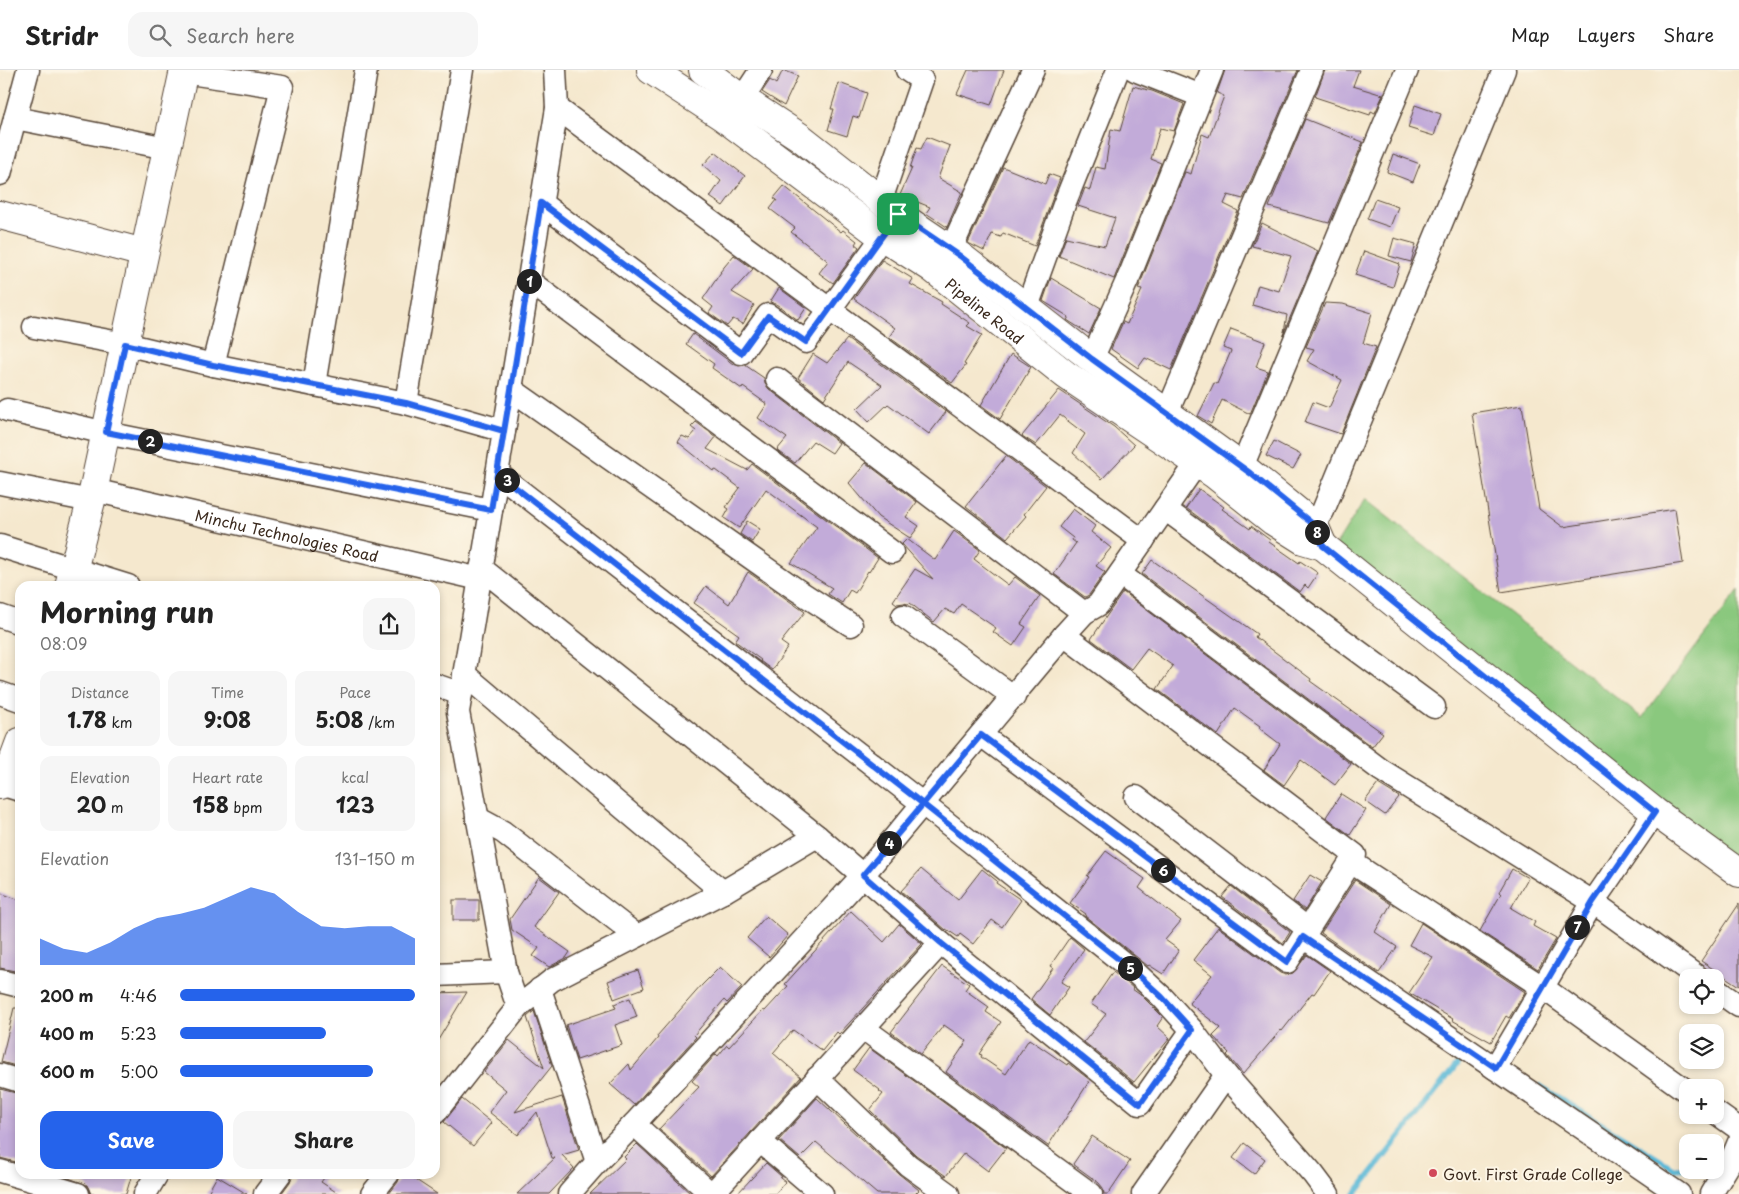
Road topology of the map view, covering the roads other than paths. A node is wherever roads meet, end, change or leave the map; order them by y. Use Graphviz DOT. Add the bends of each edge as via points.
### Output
graph roads {
  1 [pos="28,70"];
  2 [pos="366,70"];
  3 [pos="462,70"];
  4 [pos="555,70"];
  5 [pos="651,70"];
  6 [pos="703,70"];
  7 [pos="761,70"];
  8 [pos="907,70"];
  9 [pos="1033,70"];
  10 [pos="1118,70"];
  11 [pos="1135,70"];
  12 [pos="1212,70"];
  13 [pos="1312,70"];
  14 [pos="1408,70"];
  15 [pos="1504,70"];
  16 [pos="184,71"];
  17 [pos="1201,96"];
  18 [pos="742,99"];
  19 [pos="557,108"];
  20 [pos="15,118"];
  21 [pos="167,148"];
  22 [pos="0,174"];
  23 [pos="541,203"];
  24 [pos="890,207"];
  25 [pos="0,215"];
  26 [pos="882,237"];
  27 [pos="951,249"];
  28 [pos="144,253"];
  29 [pos="529,280"];
  30 [pos="1027,307"];
  31 [pos="829,309"];
  32 [pos="34,327"];
  33 [pos="125,344"];
  34 [pos="1092,359"];
  35 [pos="213,365"];
  36 [pos="777,379"];
  37 [pos="314,385"];
  38 [pos="511,389"];
  39 [pos="406,403"];
  40 [pos="6,410"];
  41 [pos="1167,413"];
  42 [pos="504,431"];
  43 [pos="106,432"];
  44 [pos="1197,463"];
  45 [pos="1242,467"];
  46 [pos="497,473"];
  47 [pos="0,483"];
  48 [pos="92,496"];
  49 [pos="1165,509"];
  50 [pos="491,510"];
  51 [pos="1313,537"];
  52 [pos="1143,540"];
  53 [pos="0,546"];
  54 [pos="892,552"];
  55 [pos="481,574"];
  56 [pos="1120,574"];
  57 [pos="72,578"];
  58 [pos="93,581"];
  59 [pos="1084,613"];
  60 [pos="0,616"];
  61 [pos="903,616"];
  62 [pos="15,621"];
  63 [pos="851,625"];
  64 [pos="1064,636"];
  65 [pos="462,684"];
  66 [pos="440,686"];
  67 [pos="0,693"];
  68 [pos="1014,697"];
  69 [pos="15,698"];
  70 [pos="1434,707"];
  71 [pos="981,735"];
  72 [pos="15,755"];
  73 [pos="0,784"];
  74 [pos="15,788"];
  75 [pos="1136,797"];
  76 [pos="923,804"];
  77 [pos="1655,812"];
  78 [pos="477,818"];
  79 [pos="817,836"];
  80 [pos="1352,862"];
  81 [pos="1739,873"];
  82 [pos="863,875"];
  83 [pos="723,892"];
  84 [pos="1593,902"];
  85 [pos="1306,933"];
  86 [pos="637,936"];
  87 [pos="941,943"];
  88 [pos="1686,969"];
  89 [pos="506,972"];
  90 [pos="440,975"];
  91 [pos="0,980"];
  92 [pos="15,984"];
  93 [pos="1542,987"];
  94 [pos="540,989"];
  95 [pos="1724,995"];
  96 [pos="1739,1006"];
  97 [pos="518,1007"];
  98 [pos="863,1028"];
  99 [pos="1192,1030"];
  100 [pos="1496,1068"];
  101 [pos="0,1075"];
  102 [pos="1226,1075"];
  103 [pos="818,1078"];
  104 [pos="15,1080"];
  105 [pos="1679,1086"];
  106 [pos="440,1107"];
  107 [pos="1724,1118"];
  108 [pos="634,1124"];
  109 [pos="1739,1129"];
  110 [pos="760,1141"];
  111 [pos="597,1162"];
  112 [pos="0,1171"];
  113 [pos="15,1175"];
  114 [pos="27,1179"];
  115 [pos="154,1179"];
  116 [pos="276,1179"];
  117 [pos="384,1179"];
  118 [pos="78,1194"];
  119 [pos="145,1194"];
  120 [pos="266,1194"];
  121 [pos="372,1194"];
  122 [pos="569,1194"];
  123 [pos="711,1194"];
  124 [pos="822,1194"];
  125 [pos="948,1194"];
  126 [pos="1090,1194"];
  127 [pos="1143,1194"];
  128 [pos="1328,1194"];
  129 [pos="1680,1194"];
  1 -- 20 [label="street"];
  2 -- 37 [label="street"];
  3 -- 39 [label="street"];
  4 -- 19 [label="street"];
  5 -- 26 [label="main road, Pipeline Road" via="722,117"];
  6 -- 18 [label="main road, Pipeline Road"];
  7 -- 18 [label="street"];
  8 -- 24 [label="street" via="922,80"];
  9 -- 27 [label="street"];
  10 -- 30 [label="street"];
  11 -- 17 [label="street"];
  12 -- 17 [label="street"];
  13 -- 41 [label="street"];
  14 -- 45 [label="street"];
  15 -- 51 [label="street"];
  16 -- 21 [label="main road"];
  16 -- 35 [label="street" via="282,87"];
  17 -- 34 [label="street" via="1131,272"];
  18 -- 24 [label="main road, Pipeline Road" via="800,137"];
  19 -- 23 [label="street"];
  19 -- 31 [label="street"];
  20 -- 21 [label="street"];
  20 -- 22 [label="street"];
  21 -- 28 [label="main road"];
  23 -- 29 [label="street"];
  23 -- 31 [label="street" via="741,353 768,316 806,342"];
  24 -- 26 [label="street"];
  24 -- 27 [label="main road, Pipeline Road"];
  25 -- 28 [label="main road"];
  26 -- 31 [label="street"];
  26 -- 44 [label="main road, Pipeline Road" via="932,268 1066,376"];
  27 -- 30 [label="main road, Pipeline Road"];
  28 -- 33 [label="main road"];
  29 -- 38 [label="street"];
  29 -- 54 [label="street"];
  30 -- 34 [label="main road, Pipeline Road"];
  31 -- 52 [label="street"];
  32 -- 33 [label="street"];
  33 -- 35 [label="street"];
  33 -- 43 [label="main road"];
  34 -- 41 [label="main road, Pipeline Road"];
  35 -- 37 [label="street"];
  36 -- 59 [label="street"];
  37 -- 39 [label="street"];
  38 -- 42 [label="street"];
  38 -- 63 [label="street"];
  39 -- 42 [label="street"];
  40 -- 43 [label="street"];
  41 -- 45 [label="main road, Pipeline Road"];
  42 -- 46 [label="street"];
  43 -- 48 [label="main road"];
  43 -- 50 [label="street"];
  44 -- 49 [label="street"];
  44 -- 51 [label="main road, Pipeline Road" via="1273,521"];
  45 -- 51 [label="main road, Pipeline Road"];
  46 -- 50 [label="street"];
  46 -- 76 [label="street"];
  47 -- 48 [label="street, Minchu Technologies Road"];
  48 -- 55 [label="street, Minchu Technologies Road"];
  48 -- 57 [label="main road"];
  49 -- 52 [label="street"];
  49 -- 70 [label="street"];
  50 -- 55 [label="street"];
  51 -- 77 [label="main road, Pipeline Road"];
  52 -- 56 [label="street"];
  53 -- 57 [label="street"];
  55 -- 65 [label="street"];
  55 -- 79 [label="street"];
  56 -- 59 [label="street" via="1098,605"];
  56 -- 84 [label="street" via="1381,770"];
  57 -- 58 [label="street"];
  59 -- 64 [label="street"];
  60 -- 62 [label="street"];
  61 -- 68 [label="street"];
  64 -- 68 [label="street"];
  64 -- 80 [label="street" via="1355,855"];
  65 -- 66 [label="street"];
  65 -- 78 [label="street" via="458,712"];
  65 -- 83 [label="street"];
  67 -- 69 [label="street"];
  68 -- 71 [label="street"];
  71 -- 76 [label="street"];
  71 -- 85 [label="street" via="1287,962"];
  72 -- 73 [label="main road"];
  73 -- 74 [label="street"];
  75 -- 85 [label="street"];
  76 -- 82 [label="street"];
  76 -- 99 [label="street" via="1136,973"];
  77 -- 81 [label="main road, Pipeline Road"];
  77 -- 84 [label="street"];
  78 -- 86 [label="street" via="503,832"];
  78 -- 89 [label="street"];
  79 -- 82 [label="street"];
  79 -- 83 [label="street"];
  80 -- 85 [label="street"];
  80 -- 93 [label="street"];
  82 -- 87 [label="street"];
  82 -- 108 [label="street"];
  83 -- 86 [label="street"];
  84 -- 88 [label="street"];
  84 -- 93 [label="street"];
  85 -- 100 [label="street"];
  86 -- 94 [label="street"];
  87 -- 98 [label="street"];
  87 -- 99 [label="street" via="1140,1104"];
  89 -- 90 [label="street"];
  89 -- 97 [label="street"];
  91 -- 92 [label="street"];
  93 -- 100 [label="street"];
  93 -- 105 [label="street"];
  94 -- 97 [label="street"];
  94 -- 111 [label="street"];
  95 -- 96 [label="street"];
  97 -- 106 [label="street"];
  98 -- 103 [label="street"];
  98 -- 126 [label="street"];
  99 -- 102 [label="street"];
  100 -- 129 [label="street"];
  101 -- 104 [label="street"];
  102 -- 127 [label="street"];
  102 -- 128 [label="street"];
  103 -- 110 [label="street"];
  103 -- 125 [label="street" via="908,1165"];
  107 -- 109 [label="street"];
  108 -- 111 [label="street"];
  108 -- 123 [label="street"];
  110 -- 123 [label="street"];
  110 -- 124 [label="street"];
  111 -- 122 [label="street"];
  112 -- 113 [label="street"];
  114 -- 118 [label="street"];
  115 -- 119 [label="street"];
  116 -- 120 [label="street"];
  117 -- 121 [label="street"];
}
